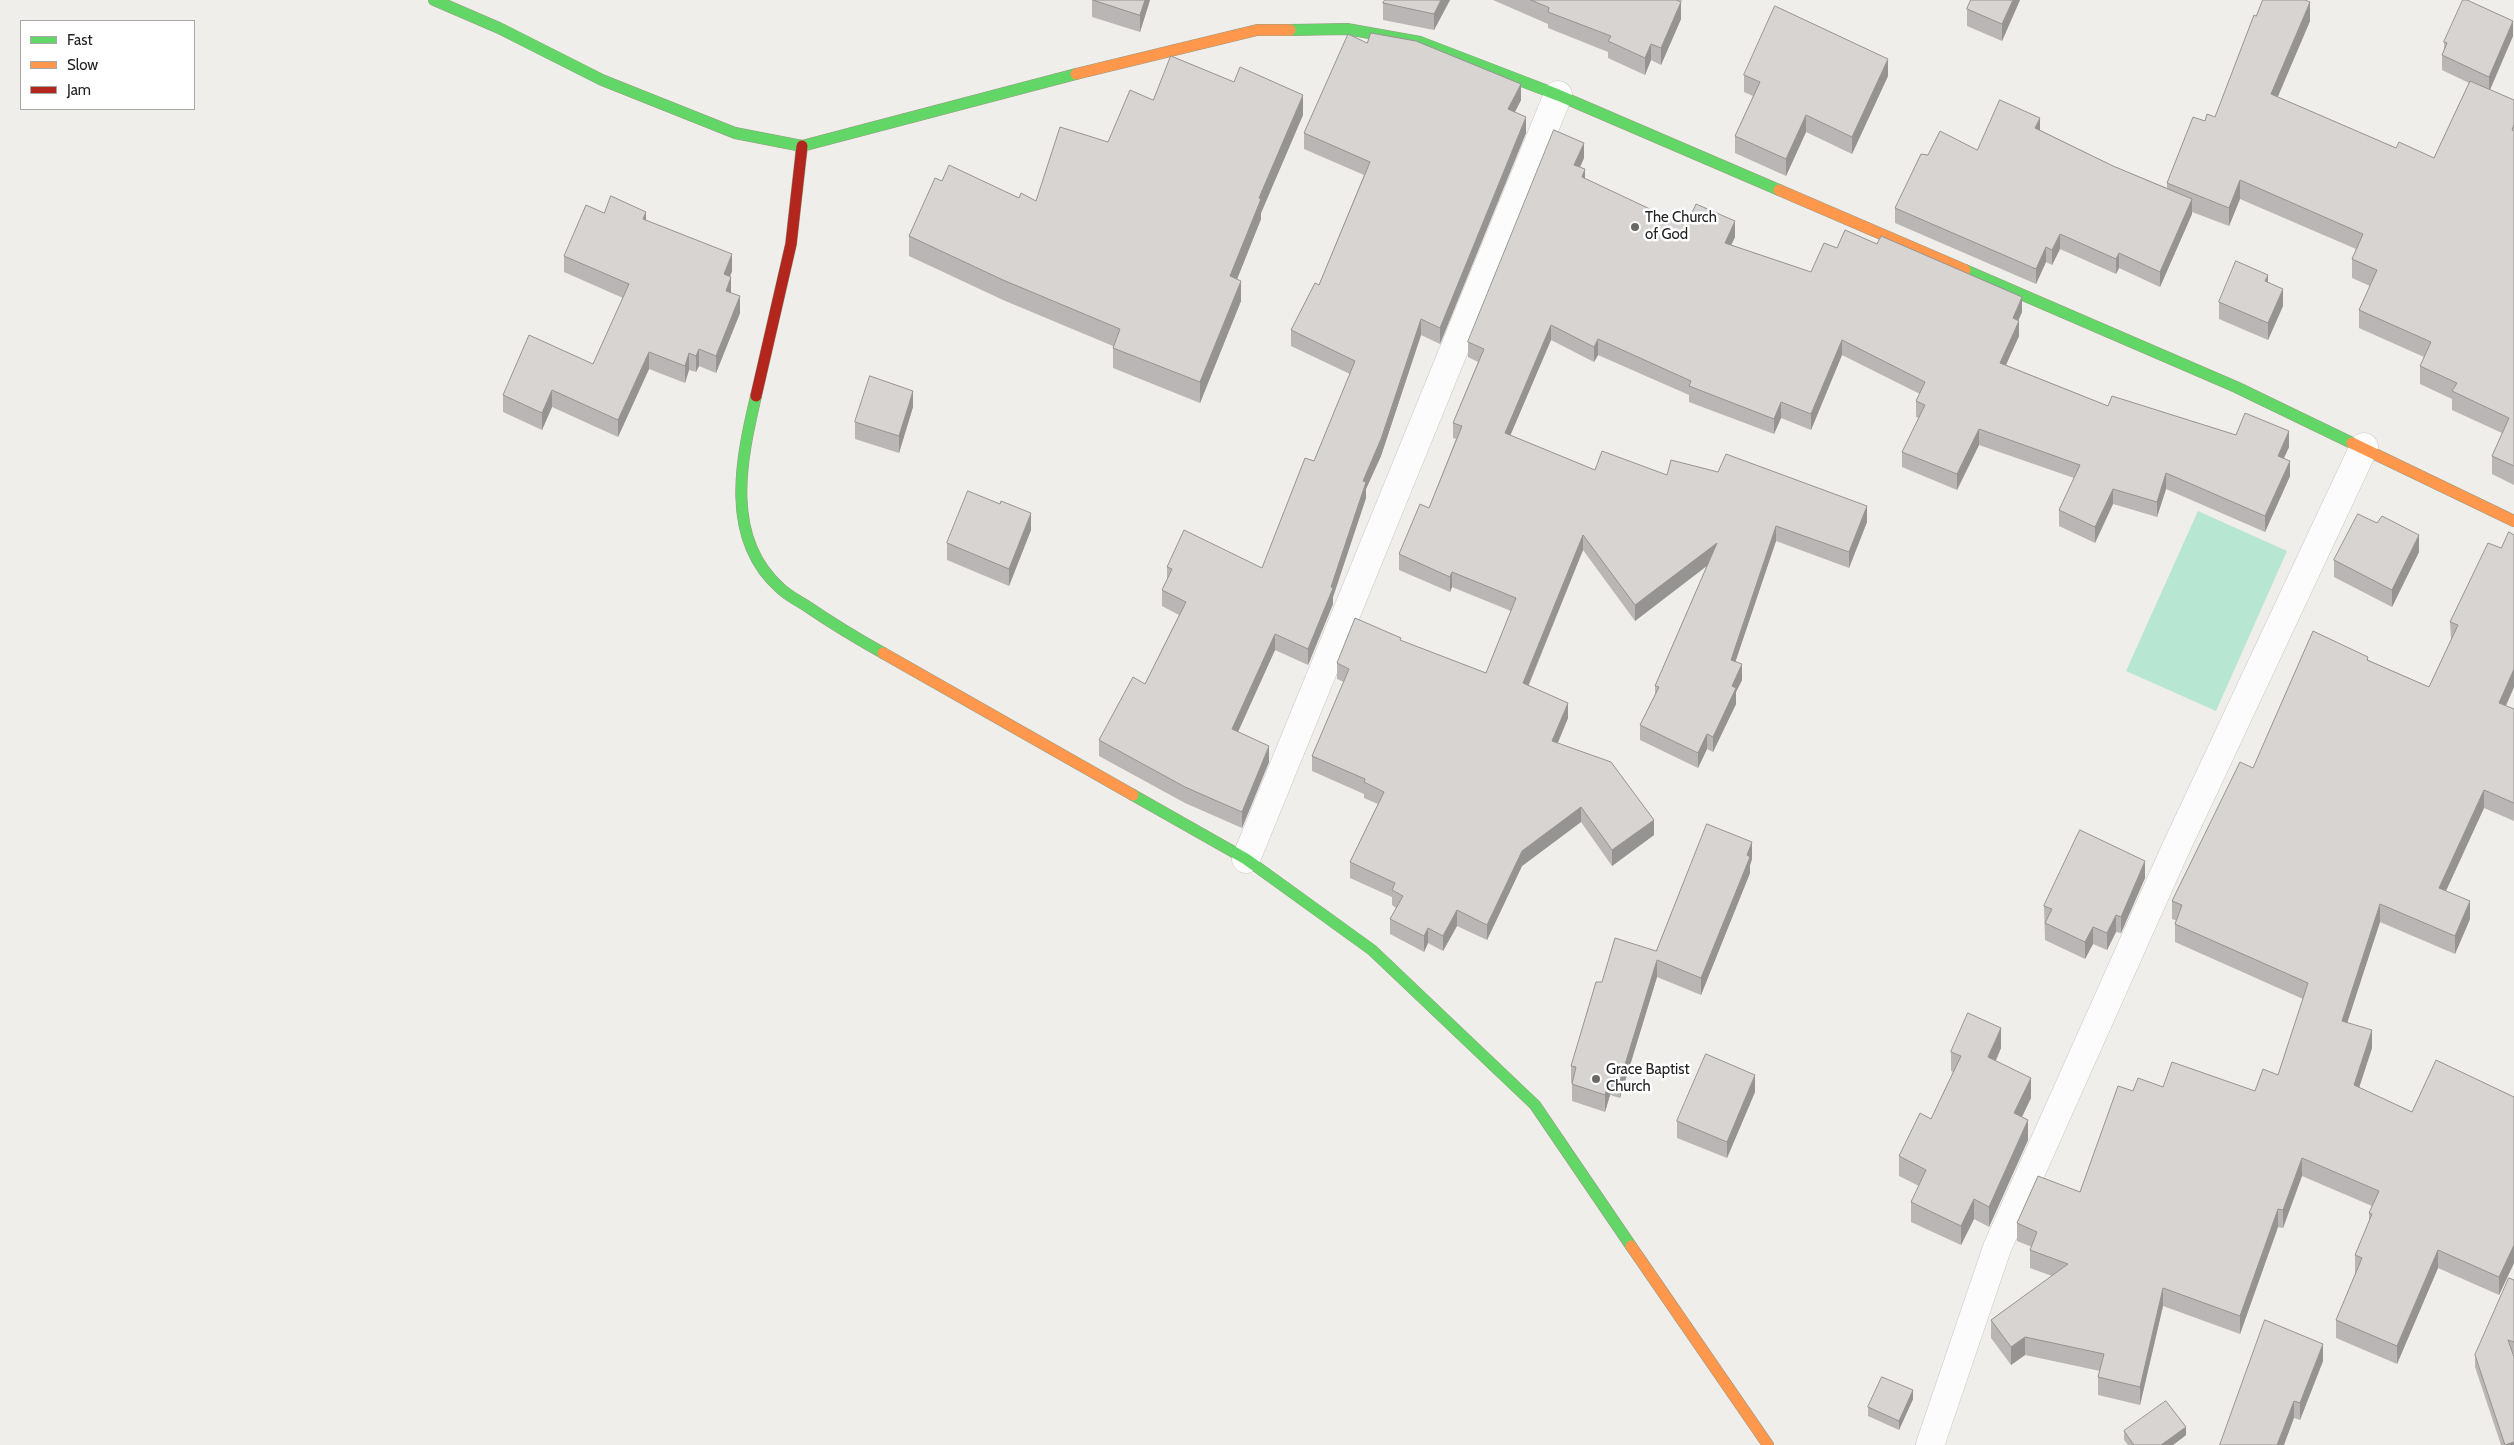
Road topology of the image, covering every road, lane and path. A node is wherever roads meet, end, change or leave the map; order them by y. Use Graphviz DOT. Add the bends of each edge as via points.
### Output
graph roads {
  1 [pos="434,0"];
  2 [pos="1558,94"];
  3 [pos="802,146"];
  4 [pos="2364,447"];
  5 [pos="2514,521"];
  6 [pos="1246,859"];
  7 [pos="1768,1445"];
  8 [pos="1930,1445"];
  1 -- 3 [label="street" via="619,87 735,133"];
  2 -- 3 [label="street" via="1420,42 1348,29 1257,30"];
  2 -- 4 [label="street" via="2236,387"];
  2 -- 6 [label="street"];
  3 -- 6 [label="street" via="791,244 742,454 742,522 756,560 780,588 836,626"];
  4 -- 5 [label="street"];
  4 -- 8 [label="street" via="2175,850 1996,1248"];
  6 -- 7 [label="street" via="1372,950 1534,1105"];
}
